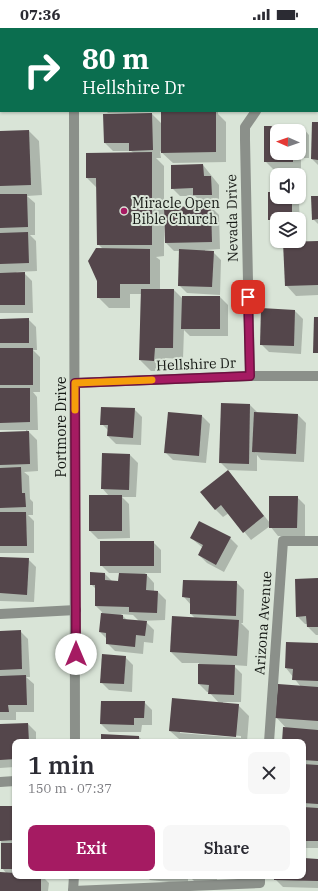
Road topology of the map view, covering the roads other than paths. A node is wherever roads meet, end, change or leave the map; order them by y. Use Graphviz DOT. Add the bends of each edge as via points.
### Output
graph roads {
  1 [pos="74,112"];
  2 [pos="255,112"];
  3 [pos="250,376"];
  4 [pos="318,376"];
  5 [pos="75,383"];
  6 [pos="318,541"];
  7 [pos="76,610"];
  8 [pos="0,614"];
  9 [pos="76,739"];
  10 [pos="269,739"];
  11 [pos="12,781"];
  12 [pos="0,782"];
  13 [pos="74,879"];
  14 [pos="260,879"];
  15 [pos="73,891"];
  1 -- 5 [label="street, Portmore Drive"];
  2 -- 3 [label="street, Nevada Drive" via="246,128 245,140"];
  3 -- 4 [label="street, Hellshire Dr"];
  3 -- 5 [label="street, Hellshire Dr"];
  5 -- 7 [label="street, Portmore Drive"];
  6 -- 10 [label="street, Arizona Avenue" via="283,541"];
  7 -- 8 [label="street"];
  7 -- 9 [label="street, Portmore Drive"];
  11 -- 12 [label="street"];
  13 -- 15 [label="street"];
  14 -- 15 [label="street" via="260,884"];
}
